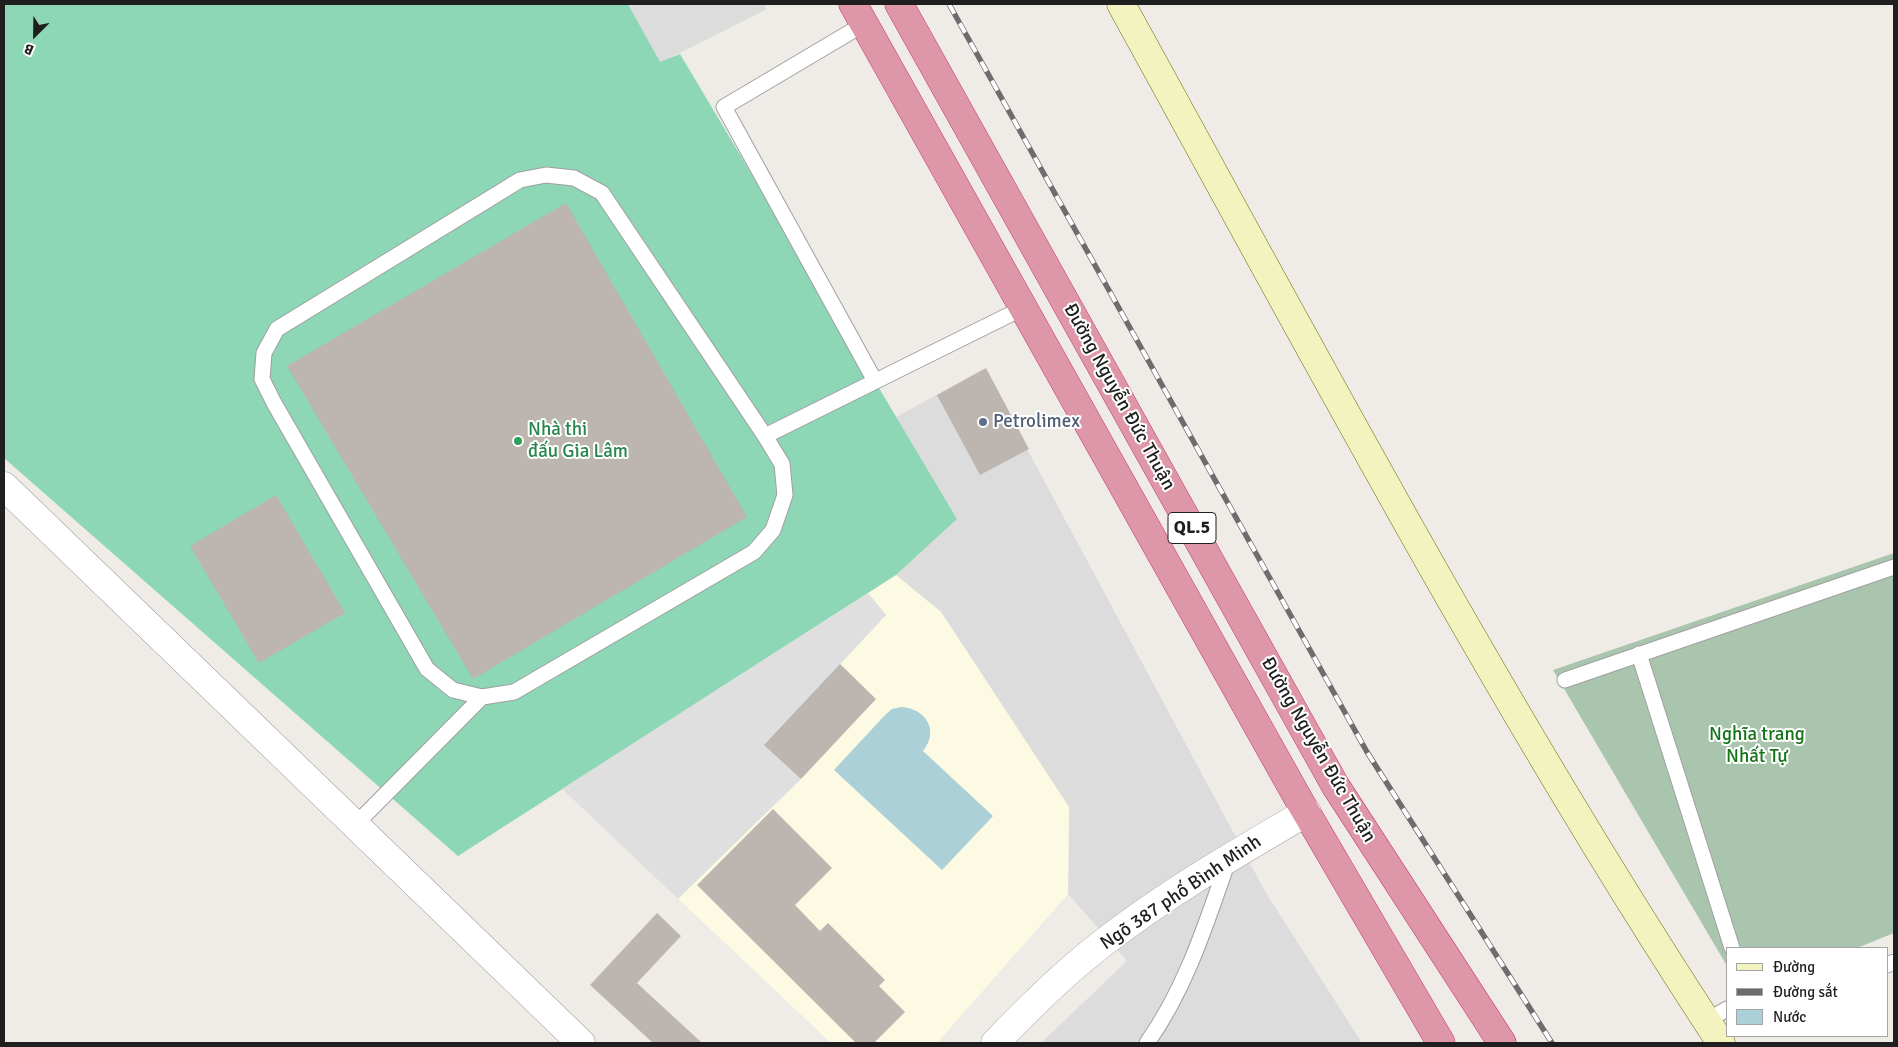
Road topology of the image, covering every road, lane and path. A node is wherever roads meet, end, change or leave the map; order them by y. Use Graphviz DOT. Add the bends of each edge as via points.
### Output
graph roads {
  1 [pos="899,4"];
  2 [pos="1121,4"];
  3 [pos="858,14"];
  4 [pos="1023,308"];
  5 [pos="1085,337"];
  6 [pos="1050,356"];
  7 [pos="875,381"];
  8 [pos="765,436"];
  9 [pos="4,486"];
  10 [pos="1894,567"];
  11 [pos="1639,654"];
  12 [pos="1564,680"];
  13 [pos="482,697"];
  14 [pos="1307,812"];
  15 [pos="355,825"];
  16 [pos="1229,857"];
  17 [pos="1732,947"];
  18 [pos="1716,1015"];
  19 [pos="581,1043"];
  20 [pos="995,1043"];
  21 [pos="1148,1043"];
  22 [pos="1441,1043"];
  23 [pos="1502,1043"];
  24 [pos="1721,1043"];
  1 -- 5 [label="highway, Đường Nguyễn Đức Thuận / QL.5"];
  2 -- 18 [label="street" via="1411,530 1526,731 1613,874"];
  3 -- 4 [label="highway, QL.5"];
  3 -- 7 [label="lane" via="724,107"];
  4 -- 6 [label="highway, QL.5"];
  4 -- 7 [label="lane"];
  5 -- 6 [label="highway"];
  5 -- 23 [label="highway, Đường Nguyễn Đức Thuận / QL.5" via="1335,785"];
  6 -- 14 [label="highway, QL.5"];
  7 -- 8 [label="lane"];
  8 -- 13 [label="lane" via="782,464 785,495 773,530 754,552 514,692"];
  8 -- 13 [label="lane" via="602,194 574,178 546,175 520,180 277,329 264,353 262,380 274,403 427,669 453,690"];
  9 -- 15 [label="street"];
  10 -- 11 [label="lane"];
  11 -- 12 [label="lane"];
  11 -- 17 [label="lane"];
  13 -- 15 [label="lane"];
  14 -- 16 [label="street, Ngõ 387 phố Bình Minh"];
  14 -- 22 [label="highway, QL.5"];
  15 -- 19 [label="street"];
  16 -- 20 [label="street, Ngõ 387 phố Bình Minh" via="1143,913 1083,959"];
  16 -- 21 [label="lane" via="1200,943 1168,1012"];
  18 -- 24 [label="street"];
}
